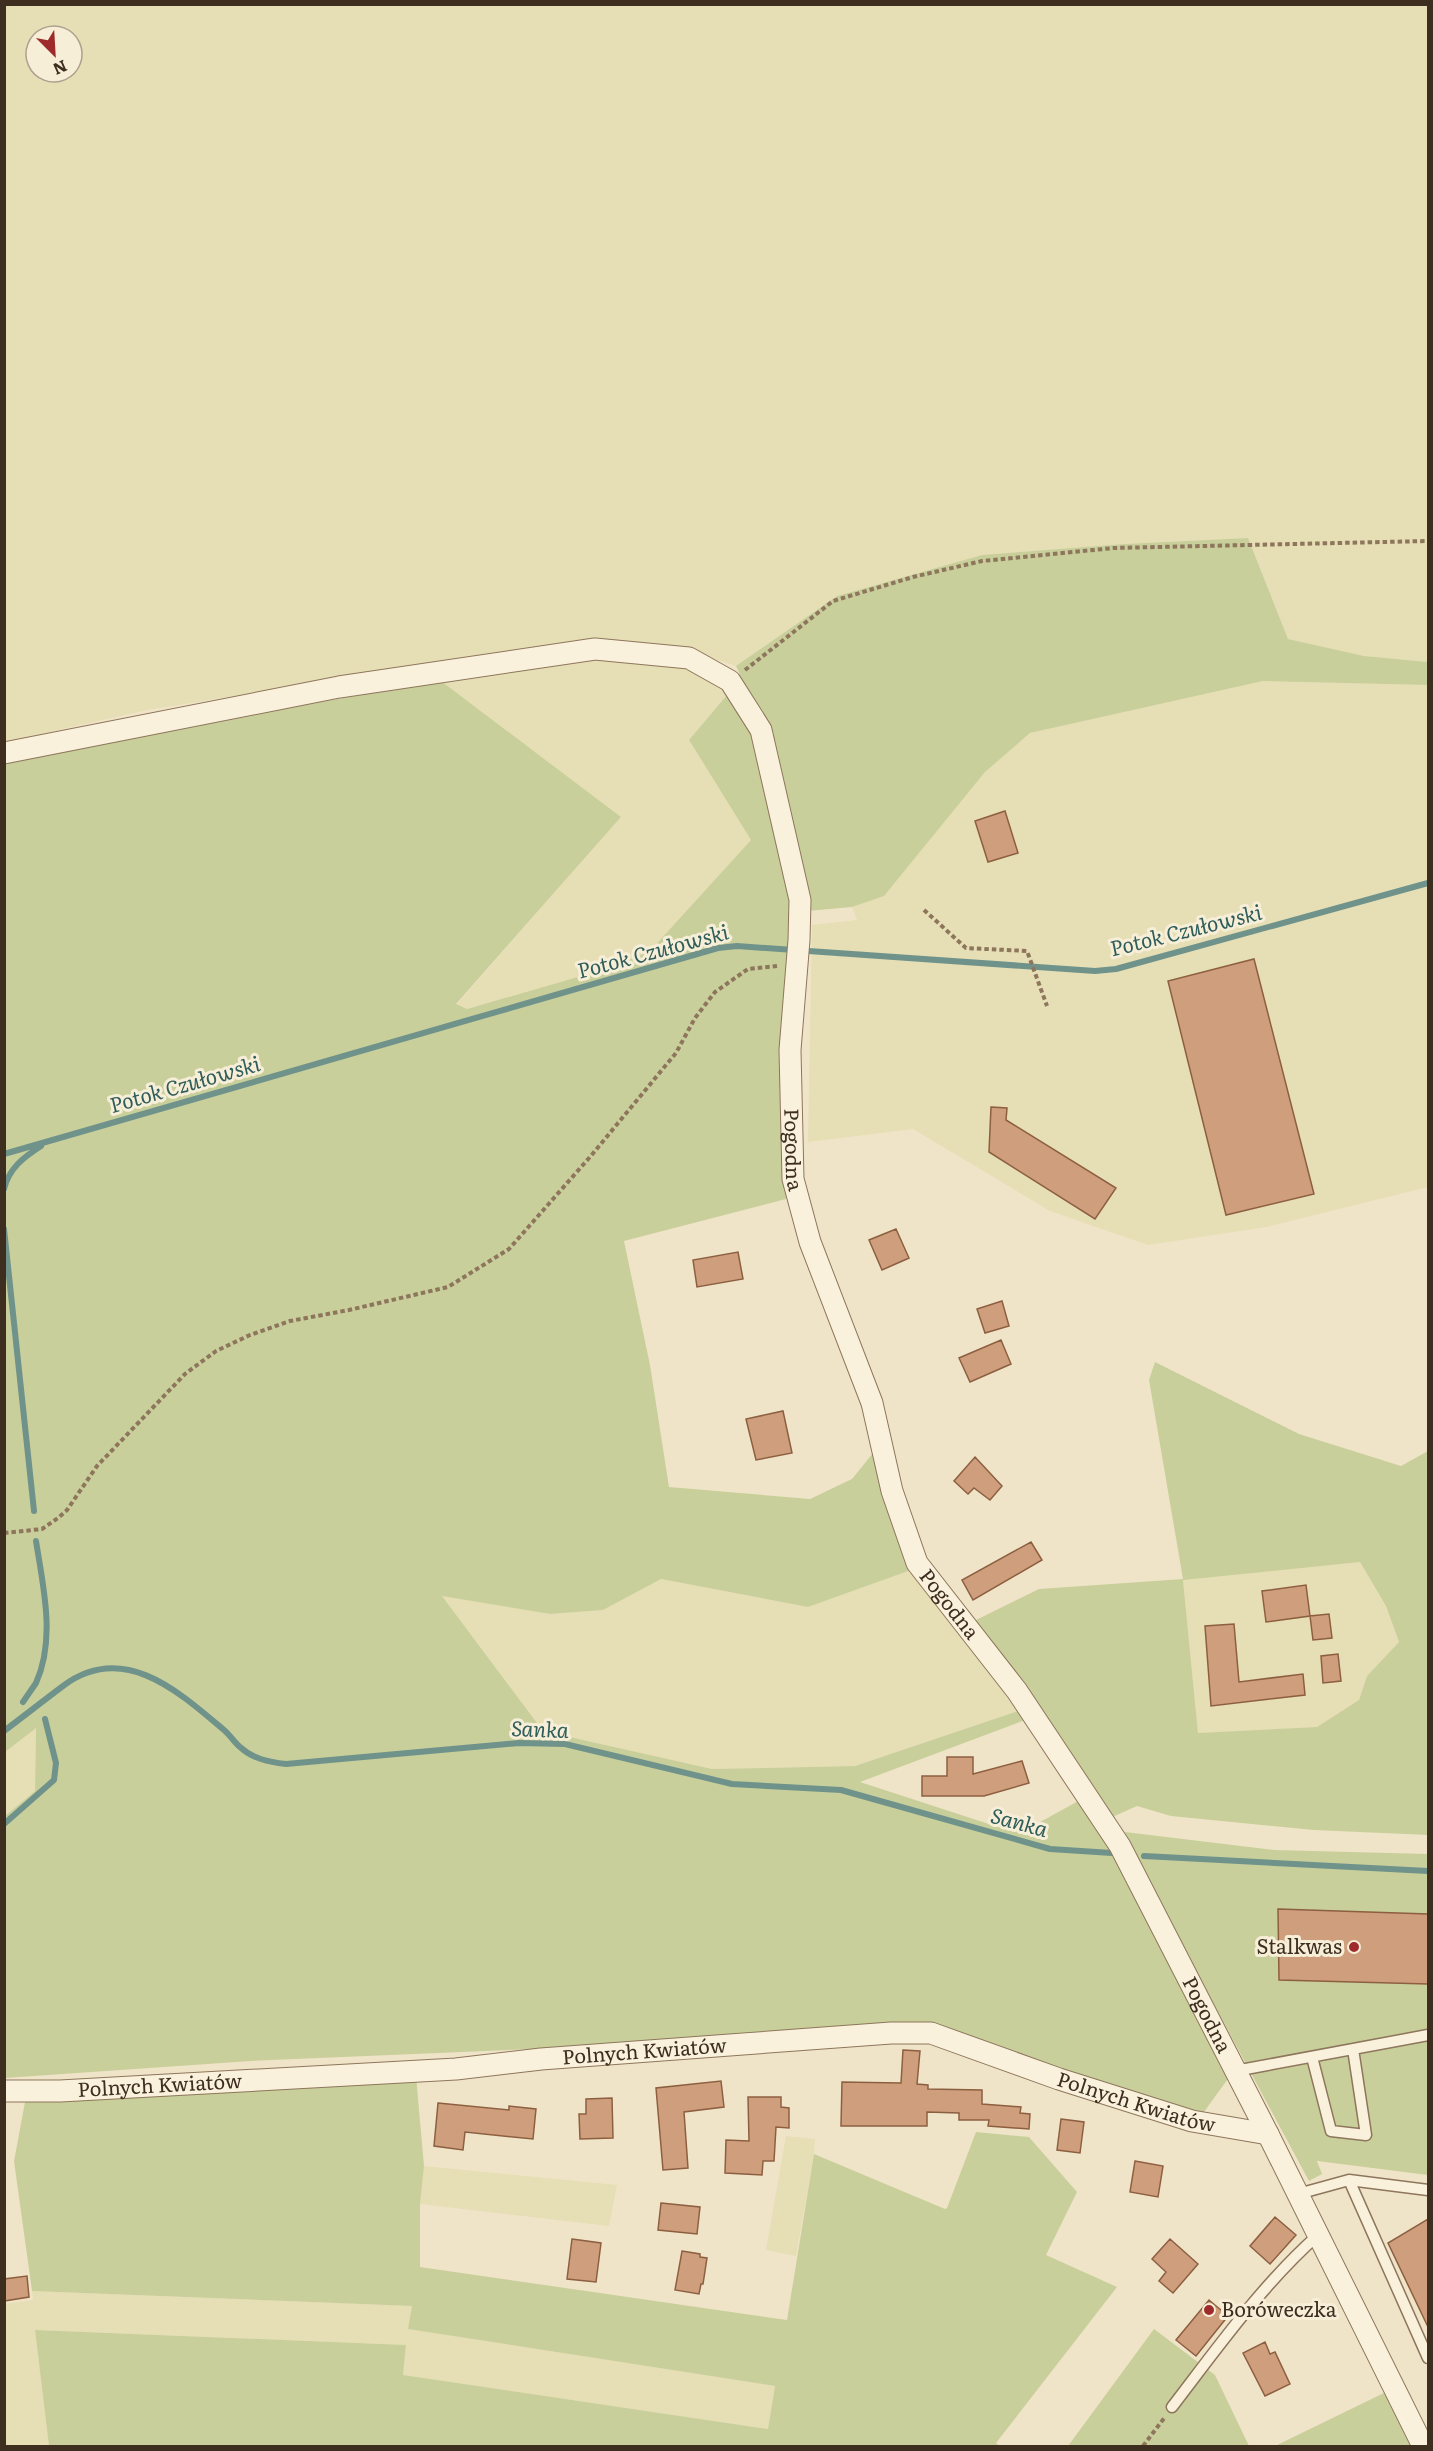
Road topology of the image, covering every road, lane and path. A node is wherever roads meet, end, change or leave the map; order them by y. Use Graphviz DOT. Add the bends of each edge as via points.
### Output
graph roads {
  1 [pos="1428,541"];
  2 [pos="730,681"];
  3 [pos="4,753"];
  4 [pos="924,910"];
  5 [pos="798,964"];
  6 [pos="1047,1006"];
  7 [pos="4,1533"];
  8 [pos="1428,2035"];
  9 [pos="1353,2049"];
  10 [pos="1312,2056"];
  11 [pos="1235,2071"];
  12 [pos="4,2091"];
  13 [pos="1269,2134"];
  14 [pos="1349,2180"];
  15 [pos="1427,2192"];
  16 [pos="1298,2194"];
  17 [pos="1318,2235"];
  18 [pos="1428,2358"];
  19 [pos="1172,2407"];
  20 [pos="1424,2444"];
  21 [pos="1143,2446"];
  1 -- 2 [label="path" via="1114,548 982,561 833,601"];
  2 -- 3 [label="street" via="689,658 595,649 339,687"];
  2 -- 5 [label="street, Pogodna" via="761,730 800,900"];
  4 -- 6 [label="path" via="966,948 1028,951"];
  5 -- 7 [label="path" via="748,969 715,992 676,1053 509,1249 448,1287 290,1321 216,1351 185,1374 97,1466 58,1518 42,1529"];
  5 -- 11 [label="street, Pogodna" via="790,1050 793,1179 810,1242 872,1403 892,1491 917,1563 1017,1690 1120,1846"];
  8 -- 9 [label="lane"];
  9 -- 10 [label="lane"];
  9 -- 10 [label="lane" via="1366,2135 1331,2131"];
  10 -- 11 [label="lane"];
  11 -- 13 [label="street, Pogodna"];
  12 -- 13 [label="street, Polnych Kwiatów" via="456,2069 891,2032 931,2033 1192,2121"];
  13 -- 16 [label="street, Pogodna"];
  14 -- 15 [label="lane"];
  14 -- 16 [label="lane"];
  14 -- 18 [label="lane"];
  16 -- 17 [label="street, Pogodna"];
  17 -- 19 [label="lane" via="1252,2303"];
  17 -- 20 [label="street, Pogodna"];
  19 -- 21 [label="path"];
}
